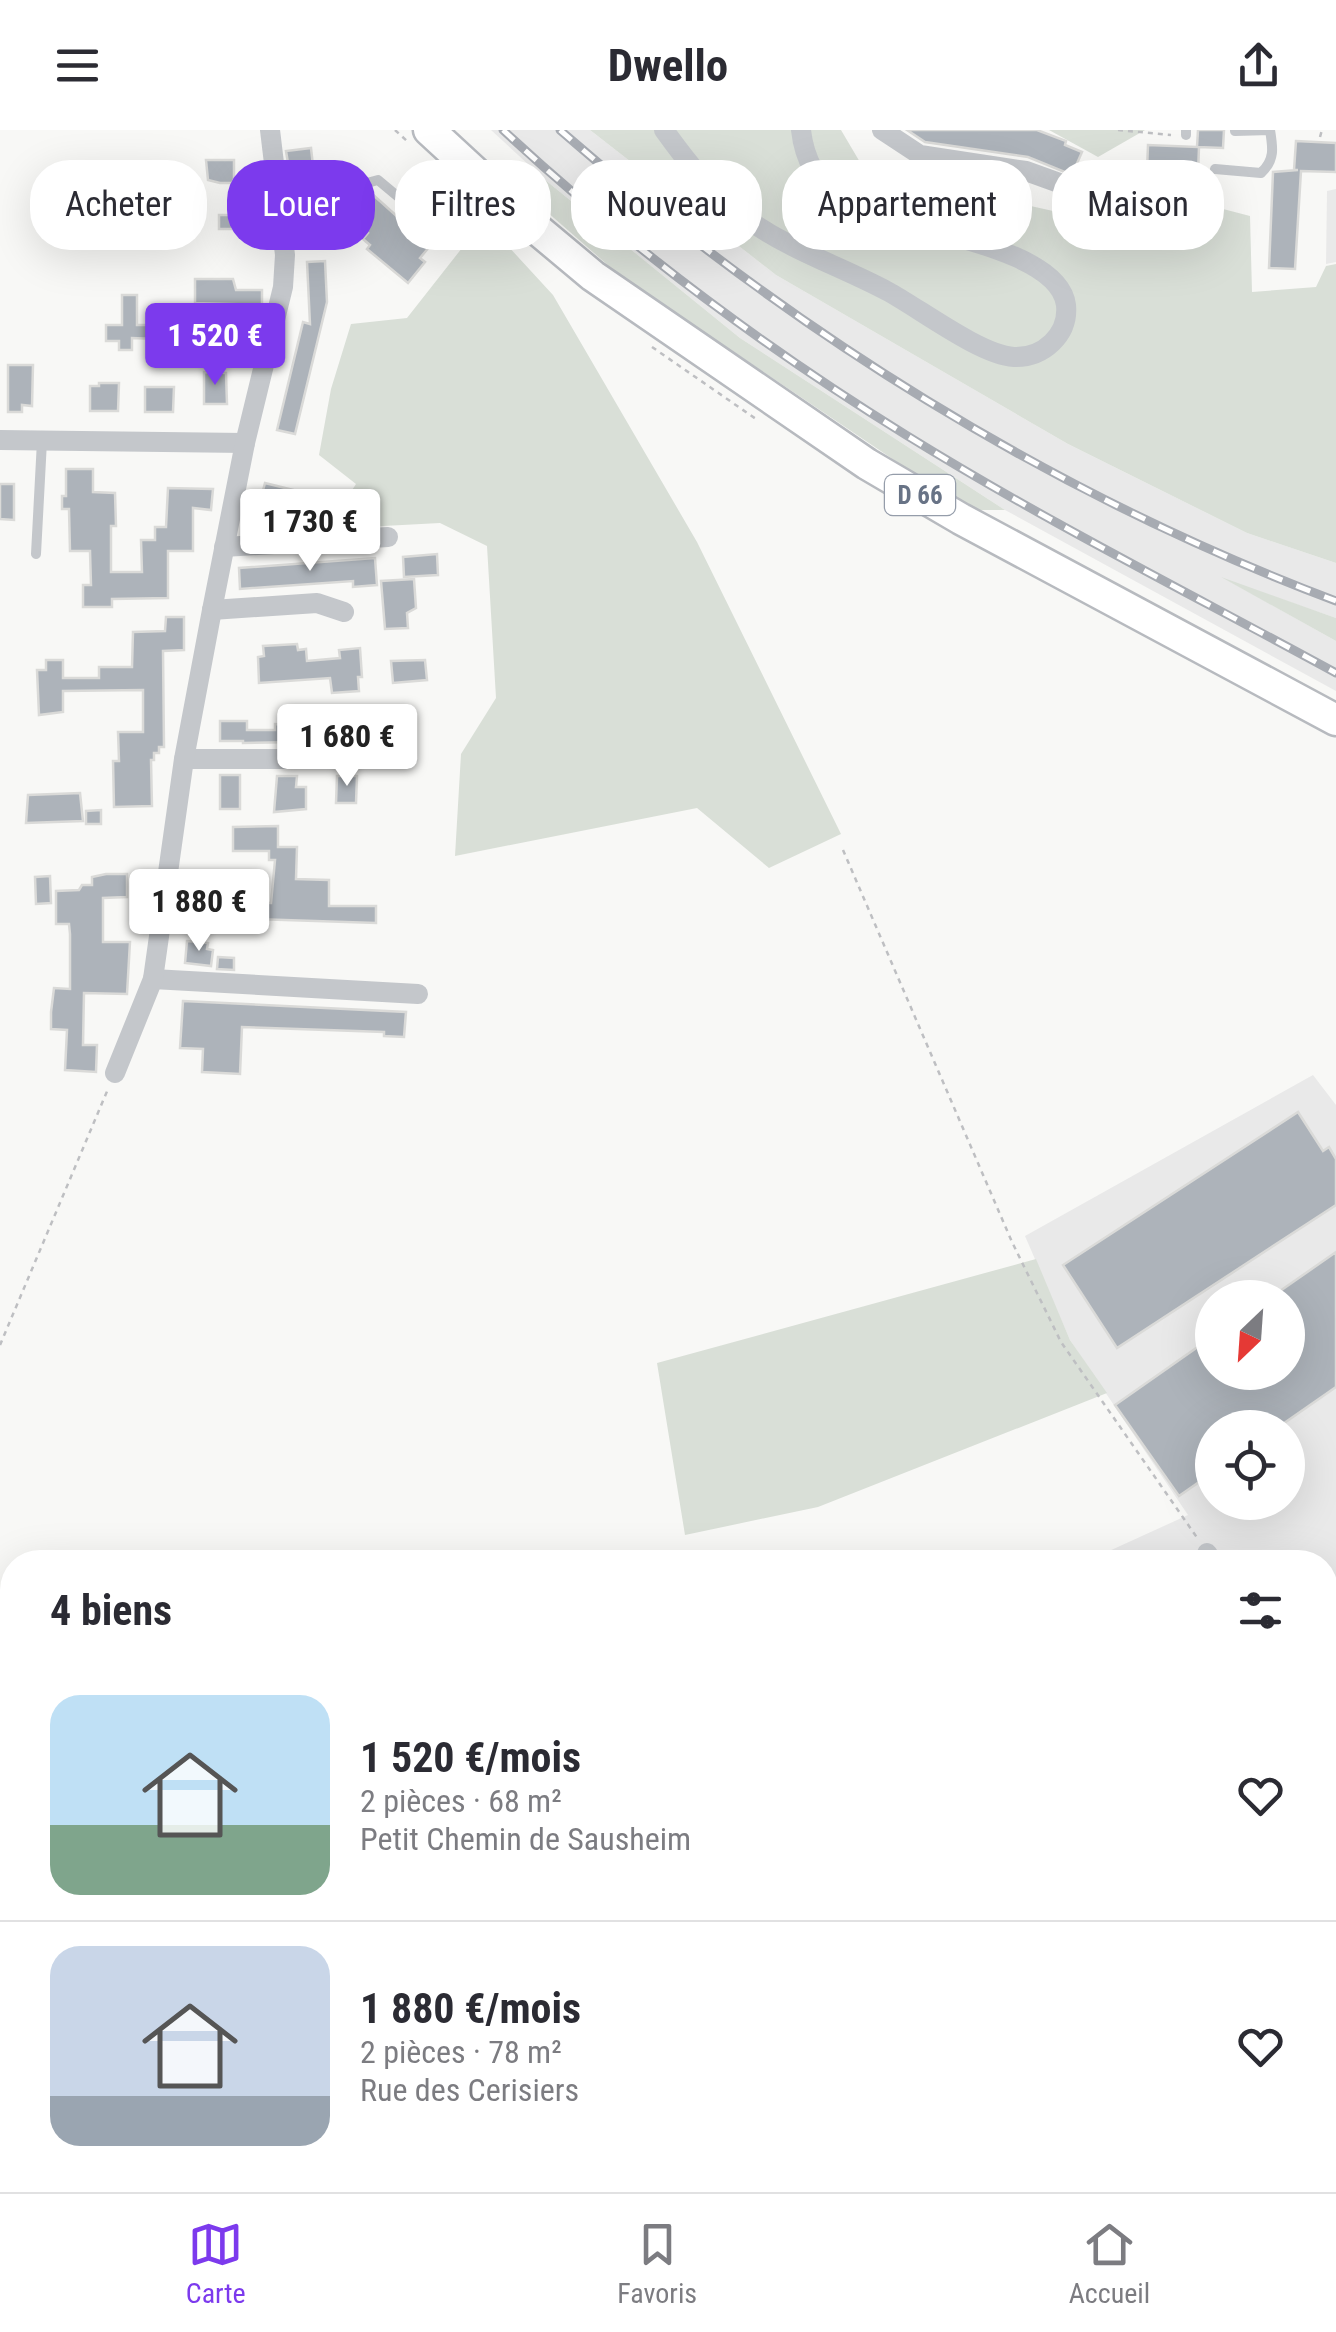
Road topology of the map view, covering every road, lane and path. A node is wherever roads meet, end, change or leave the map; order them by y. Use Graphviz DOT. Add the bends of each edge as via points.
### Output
graph roads {
  1 [pos="270,130"];
  2 [pos="429,130"];
  3 [pos="664,130"];
  4 [pos="802,130"];
  5 [pos="812,130"];
  6 [pos="882,130"];
  7 [pos="1118,130"];
  8 [pos="1322,130"];
  9 [pos="1236,131"];
  10 [pos="1186,133"];
  11 [pos="1320,137"];
  12 [pos="274,160"];
  13 [pos="809,160"];
  14 [pos="819,160"];
  15 [pos="1224,170"];
  16 [pos="1052,180"];
  17 [pos="375,181"];
  18 [pos="395,194"];
  19 [pos="782,240"];
  20 [pos="283,250"];
  21 [pos="796,250"];
  22 [pos="993,250"];
  23 [pos="0,440"];
  24 [pos="42,440"];
  25 [pos="245,443"];
  26 [pos="388,536"];
  27 [pos="224,547"];
  28 [pos="36,554"];
  29 [pos="212,610"];
  30 [pos="344,612"];
  31 [pos="1336,720"];
  32 [pos="184,759"];
  33 [pos="407,759"];
  34 [pos="842,850"];
  35 [pos="153,979"];
  36 [pos="418,994"];
  37 [pos="115,1073"];
  38 [pos="0,1346"];
  39 [pos="1204,1550"];
  1 -- 12 [label="street"];
  2 -- 31 [label="main road, D 66" via="593,276 867,464"];
  3 -- 19 [label="street" via="723,200"];
  4 -- 13 [label="street"];
  5 -- 14 [label="street"];
  6 -- 16 [label="street" via="920,154"];
  7 -- 10 [label="path"];
  8 -- 11 [label="path"];
  9 -- 15 [label="lane" via="1270,130 1270,165 1262,174"];
  17 -- 18 [label="lane"];
  20 -- 25 [label="street" via="284,287"];
  21 -- 22 [label="street" via="994,352 1013,357 1044,350 1066,315 1058,284 1046,272"];
  23 -- 24 [label="street"];
  24 -- 25 [label="street"];
  24 -- 28 [label="lane"];
  25 -- 27 [label="street"];
  26 -- 27 [label="street"];
  27 -- 29 [label="street"];
  29 -- 30 [label="street" via="318,603"];
  29 -- 32 [label="street"];
  32 -- 33 [label="street"];
  32 -- 35 [label="street"];
  34 -- 39 [label="path" via="1061,1342"];
  35 -- 36 [label="street"];
  35 -- 37 [label="street"];
  37 -- 38 [label="path"];
}
